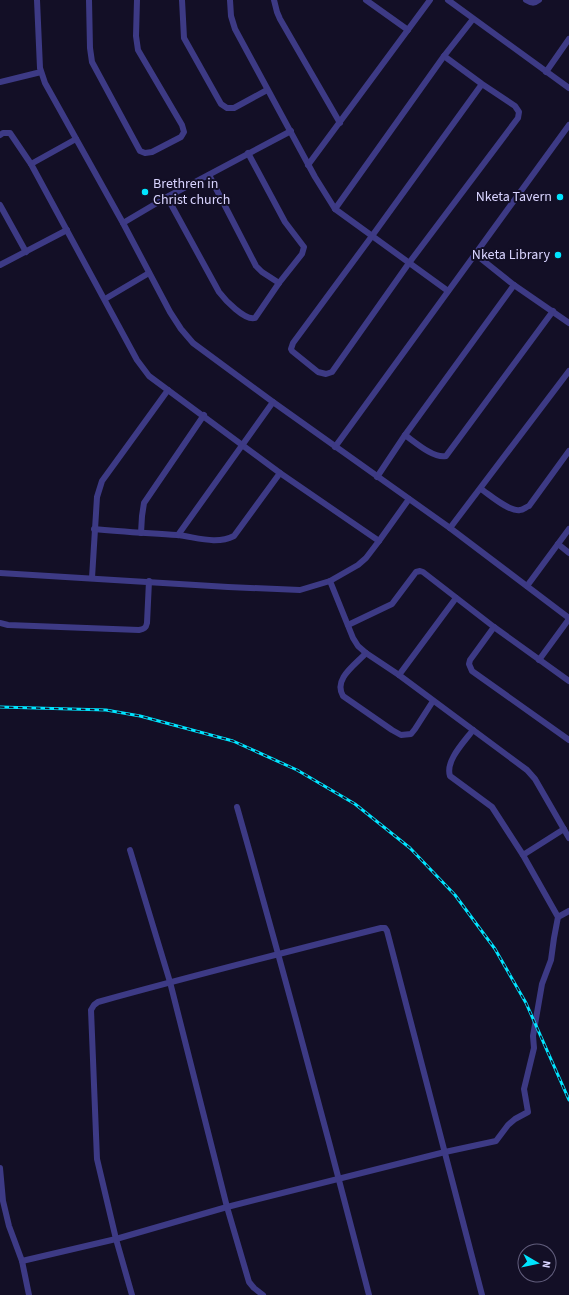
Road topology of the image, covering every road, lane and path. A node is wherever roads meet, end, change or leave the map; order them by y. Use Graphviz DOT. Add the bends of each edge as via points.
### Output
graph roads {
  1 [pos="37,0"];
  2 [pos="89,0"];
  3 [pos="137,0"];
  4 [pos="182,0"];
  5 [pos="230,0"];
  6 [pos="274,0"];
  7 [pos="366,0"];
  8 [pos="430,0"];
  9 [pos="448,0"];
  10 [pos="526,0"];
  11 [pos="539,0"];
  12 [pos="473,19"];
  13 [pos="408,30"];
  14 [pos="569,39"];
  15 [pos="444,56"];
  16 [pos="41,72"];
  17 [pos="546,72"];
  18 [pos="0,82"];
  19 [pos="482,84"];
  20 [pos="569,88"];
  21 [pos="267,90"];
  22 [pos="340,123"];
  23 [pos="569,125"];
  24 [pos="290,131"];
  25 [pos="0,135"];
  26 [pos="76,139"];
  27 [pos="248,153"];
  28 [pos="31,164"];
  29 [pos="308,165"];
  30 [pos="209,174"];
  31 [pos="167,197"];
  32 [pos="0,205"];
  33 [pos="335,209"];
  34 [pos="123,223"];
  35 [pos="67,230"];
  36 [pos="372,236"];
  37 [pos="26,252"];
  38 [pos="475,254"];
  39 [pos="409,263"];
  40 [pos="0,265"];
  41 [pos="149,273"];
  42 [pos="279,283"];
  43 [pos="514,284"];
  44 [pos="448,291"];
  45 [pos="105,299"];
  46 [pos="553,311"];
  47 [pos="569,323"];
  48 [pos="569,371"];
  49 [pos="168,390"];
  50 [pos="273,402"];
  51 [pos="204,415"];
  52 [pos="405,435"];
  53 [pos="242,444"];
  54 [pos="335,446"];
  55 [pos="569,451"];
  56 [pos="280,473"];
  57 [pos="377,477"];
  58 [pos="481,489"];
  59 [pos="409,499"];
  60 [pos="450,528"];
  61 [pos="569,529"];
  62 [pos="94,530"];
  63 [pos="142,533"];
  64 [pos="178,535"];
  65 [pos="379,541"];
  66 [pos="558,544"];
  67 [pos="569,552"];
  68 [pos="0,573"];
  69 [pos="92,578"];
  70 [pos="149,581"];
  71 [pos="330,581"];
  72 [pos="527,586"];
  73 [pos="456,598"];
  74 [pos="569,619"];
  75 [pos="0,623"];
  76 [pos="348,625"];
  77 [pos="494,627"];
  78 [pos="366,653"];
  79 [pos="539,660"];
  80 [pos="399,675"];
  81 [pos="569,681"];
  82 [pos="433,701"];
  83 [pos="473,730"];
  84 [pos="569,740"];
  85 [pos="236,808"];
  86 [pos="564,829"];
  87 [pos="569,838"];
  88 [pos="130,850"];
  89 [pos="523,856"];
  90 [pos="569,911"];
  91 [pos="558,917"];
  92 [pos="279,954"];
  93 [pos="170,982"];
  94 [pos="445,1152"];
  95 [pos="0,1168"];
  96 [pos="340,1179"];
  97 [pos="227,1207"];
  98 [pos="116,1239"];
  99 [pos="22,1262"];
  100 [pos="30,1295"];
  101 [pos="132,1295"];
  102 [pos="262,1295"];
  103 [pos="369,1295"];
  104 [pos="482,1295"];
  1 -- 16 [label="street"];
  2 -- 3 [label="street" via="92,62 140,151 145,153 181,137 184,132 138,50"];
  4 -- 21 [label="street" via="184,38 221,104 227,108 234,108"];
  5 -- 21 [label="street" via="234,28"];
  6 -- 22 [label="street" via="280,19"];
  7 -- 13 [label="street"];
  8 -- 13 [label="street"];
  9 -- 12 [label="street"];
  10 -- 11 [label="street" via="531,3"];
  12 -- 15 [label="street"];
  12 -- 17 [label="street"];
  13 -- 22 [label="street"];
  14 -- 17 [label="street"];
  15 -- 19 [label="street"];
  15 -- 33 [label="street"];
  16 -- 18 [label="street"];
  16 -- 26 [label="street"];
  17 -- 20 [label="street"];
  19 -- 36 [label="street"];
  19 -- 39 [label="street" via="518,109 518,118"];
  21 -- 24 [label="street"];
  22 -- 29 [label="street"];
  23 -- 38 [label="street"];
  24 -- 27 [label="street"];
  24 -- 29 [label="street"];
  25 -- 28 [label="street" via="10,133"];
  26 -- 28 [label="street"];
  26 -- 34 [label="street"];
  27 -- 30 [label="street"];
  27 -- 42 [label="street" via="290,230 304,247 302,254"];
  28 -- 35 [label="street"];
  29 -- 33 [label="street"];
  30 -- 31 [label="street"];
  30 -- 42 [label="street" via="256,266"];
  31 -- 34 [label="street"];
  31 -- 42 [label="street" via="219,292 246,317 255,318"];
  32 -- 37 [label="street"];
  33 -- 36 [label="street"];
  34 -- 41 [label="street"];
  35 -- 37 [label="street"];
  35 -- 45 [label="street"];
  36 -- 39 [label="street"];
  36 -- 39 [label="street" via="291,346 294,353 318,372 332,372"];
  37 -- 40 [label="street"];
  38 -- 43 [label="street"];
  38 -- 44 [label="street"];
  39 -- 44 [label="street"];
  41 -- 45 [label="street"];
  41 -- 50 [label="street" via="175,320 193,343"];
  43 -- 46 [label="street"];
  43 -- 52 [label="street"];
  44 -- 54 [label="street"];
  45 -- 49 [label="street" via="137,360 150,376"];
  46 -- 47 [label="street"];
  46 -- 52 [label="street" via="446,456 435,455"];
  48 -- 58 [label="street"];
  49 -- 51 [label="street"];
  49 -- 62 [label="street" via="102,481 97,497"];
  50 -- 53 [label="street"];
  50 -- 54 [label="street"];
  51 -- 53 [label="street"];
  51 -- 63 [label="street" via="144,503"];
  52 -- 57 [label="street"];
  53 -- 56 [label="street"];
  53 -- 64 [label="street"];
  54 -- 57 [label="street"];
  55 -- 58 [label="street" via="529,506 521,510 505,506"];
  56 -- 64 [label="street" via="234,536 202,540"];
  56 -- 65 [label="street"];
  57 -- 59 [label="street"];
  58 -- 60 [label="street"];
  59 -- 60 [label="street"];
  59 -- 65 [label="street"];
  60 -- 72 [label="street"];
  61 -- 66 [label="street"];
  62 -- 63 [label="street"];
  62 -- 69 [label="street"];
  63 -- 64 [label="street"];
  65 -- 71 [label="street" via="358,565"];
  66 -- 67 [label="street"];
  66 -- 72 [label="street"];
  68 -- 69 [label="street"];
  69 -- 70 [label="street"];
  70 -- 71 [label="street" via="300,590"];
  70 -- 75 [label="street" via="147,623 144,629"];
  71 -- 76 [label="street"];
  72 -- 74 [label="street"];
  73 -- 76 [label="street" via="423,572 418,571 392,604"];
  73 -- 77 [label="street"];
  73 -- 80 [label="street"];
  74 -- 79 [label="street"];
  76 -- 78 [label="street" via="358,646"];
  77 -- 79 [label="street"];
  77 -- 84 [label="street" via="470,660 472,671"];
  78 -- 80 [label="street"];
  78 -- 82 [label="street" via="342,679 340,692 343,696 401,735 411,734"];
  79 -- 81 [label="street"];
  80 -- 82 [label="street"];
  82 -- 83 [label="street"];
  83 -- 86 [label="street" via="531,774"];
  83 -- 89 [label="street" via="450,763 448,771 450,776 492,807"];
  85 -- 92 [label="street"];
  86 -- 87 [label="street"];
  86 -- 89 [label="street"];
  88 -- 93 [label="street"];
  89 -- 91 [label="street"];
  90 -- 91 [label="street"];
  91 -- 94 [label="street" via="551,960 542,984 534,1029 534,1048 524,1089 528,1112 508,1125 496,1141"];
  92 -- 93 [label="street"];
  92 -- 94 [label="street" via="385,928"];
  92 -- 96 [label="street"];
  93 -- 97 [label="street"];
  93 -- 98 [label="street" via="98,1002 91,1010 97,1159"];
  94 -- 96 [label="street"];
  94 -- 104 [label="street"];
  95 -- 99 [label="street" via="9,1226"];
  96 -- 97 [label="street"];
  96 -- 103 [label="street"];
  97 -- 98 [label="street"];
  97 -- 102 [label="street" via="249,1282"];
  98 -- 99 [label="street"];
  98 -- 101 [label="street"];
  99 -- 100 [label="street"];
}
